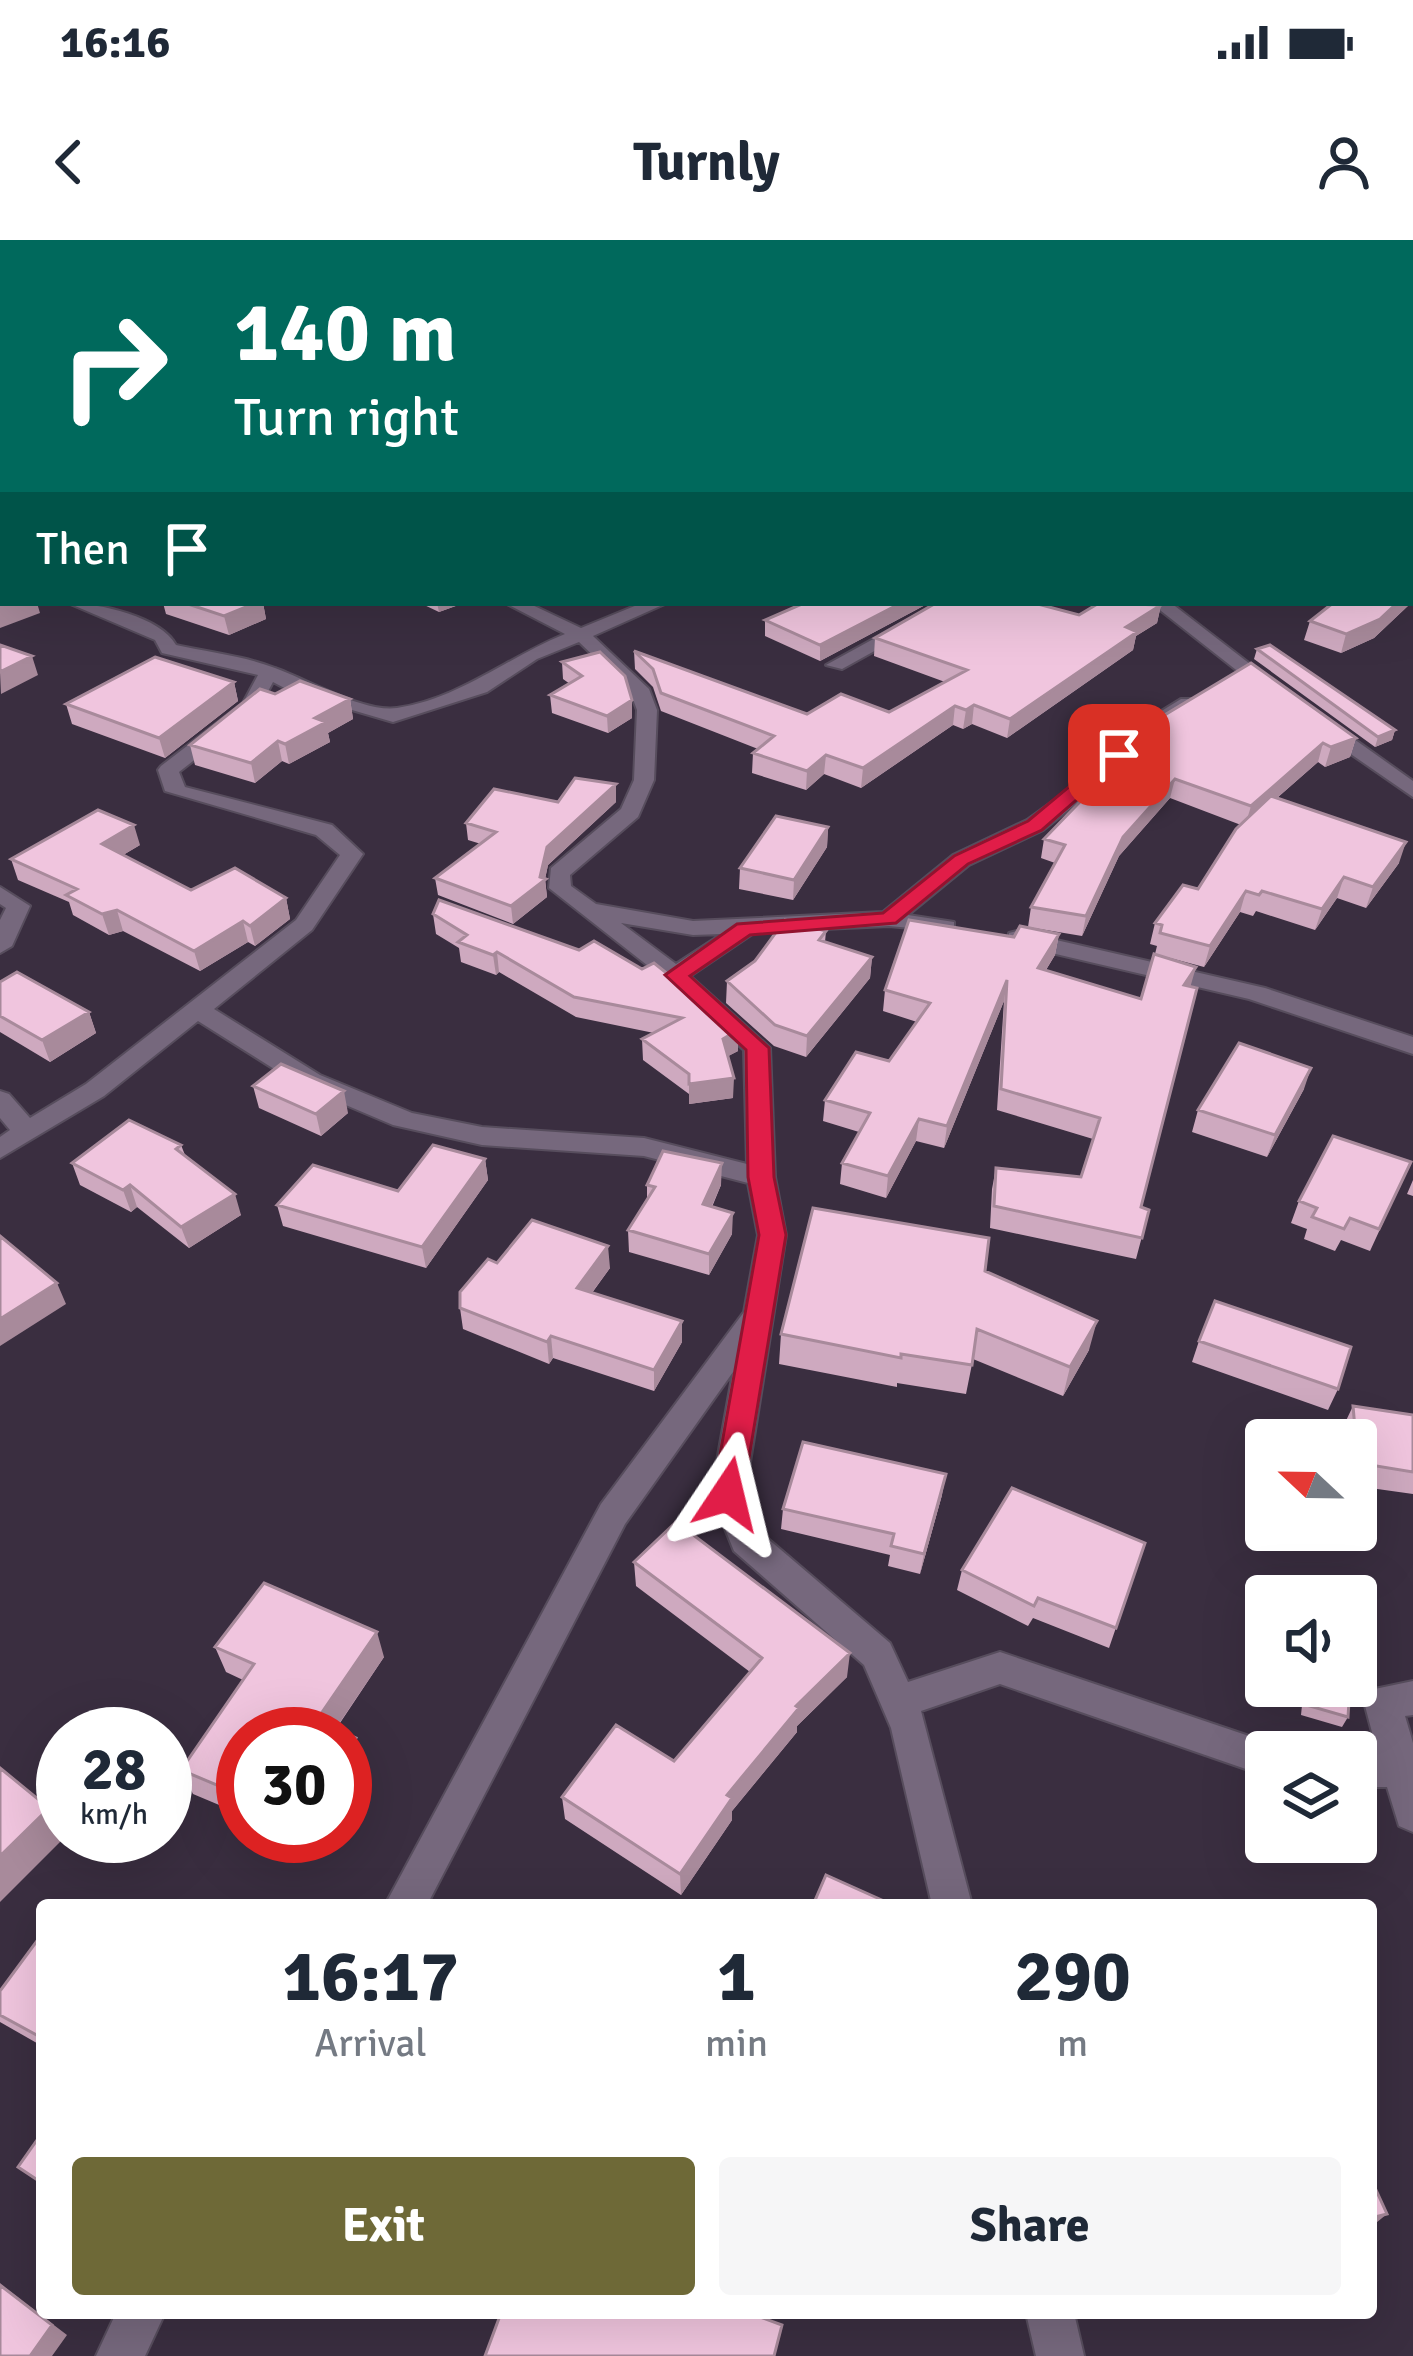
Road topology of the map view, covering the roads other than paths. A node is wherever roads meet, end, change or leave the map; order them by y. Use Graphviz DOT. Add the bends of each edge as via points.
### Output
graph roads {
  1 [pos="85,606"];
  2 [pos="520,606"];
  3 [pos="651,606"];
  4 [pos="946,606"];
  5 [pos="1177,607"];
  6 [pos="583,635"];
  7 [pos="835,664"];
  8 [pos="268,672"];
  9 [pos="1226,680"];
  10 [pos="1413,791"];
  11 [pos="0,894"];
  12 [pos="582,909"];
  13 [pos="889,919"];
  14 [pos="745,929"];
  15 [pos="0,946"];
  16 [pos="676,975"];
  17 [pos="198,1010"];
  18 [pos="1413,1046"];
  19 [pos="0,1100"];
  20 [pos="27,1133"];
  21 [pos="0,1149"];
  22 [pos="761,1177"];
  23 [pos="761,1310"];
  24 [pos="1413,1698"];
  25 [pos="898,1702"];
  26 [pos="1245,1750"];
  27 [pos="1377,1769"];
  28 [pos="1401,1769"];
  29 [pos="1413,1813"];
  30 [pos="408,1899"];
  31 [pos="951,1899"];
  32 [pos="138,2319"];
  33 [pos="1051,2319"];
  34 [pos="120,2356"];
  35 [pos="1060,2356"];
  1 -- 8 [label="street" via="162,636 169,649"];
  2 -- 6 [label="street"];
  3 -- 6 [label="street"];
  4 -- 7 [label="street"];
  5 -- 9 [label="street"];
  6 -- 8 [label="street" via="530,655 480,688 393,716"];
  6 -- 12 [label="street" via="640,689 646,710 644,780 630,812 560,873 560,888"];
  8 -- 17 [label="street" via="251,706 168,770 176,791 324,830 352,854 304,926"];
  9 -- 10 [label="street"];
  9 -- 13 [label="street" via="1148,727 1035,826 961,860"];
  11 -- 15 [label="street" via="18,906"];
  12 -- 14 [label="street"];
  12 -- 16 [label="street"];
  13 -- 14 [label="street"];
  13 -- 18 [label="street" via="1084,950 1256,993"];
  14 -- 16 [label="street"];
  16 -- 22 [label="street" via="757,1048"];
  17 -- 20 [label="street"];
  17 -- 22 [label="street" via="260,1056 436,1129 629,1145"];
  19 -- 20 [label="street"];
  20 -- 21 [label="street"];
  22 -- 23 [label="street" via="772,1235"];
  23 -- 25 [label="street" via="728,1494 746,1541 877,1654"];
  23 -- 30 [label="street" via="613,1514"];
  24 -- 28 [label="street" via="1383,1702"];
  25 -- 26 [label="street" via="1000,1668"];
  25 -- 31 [label="street"];
  27 -- 28 [label="street"];
  28 -- 29 [label="street"];
  32 -- 34 [label="street"];
  33 -- 35 [label="street"];
}
